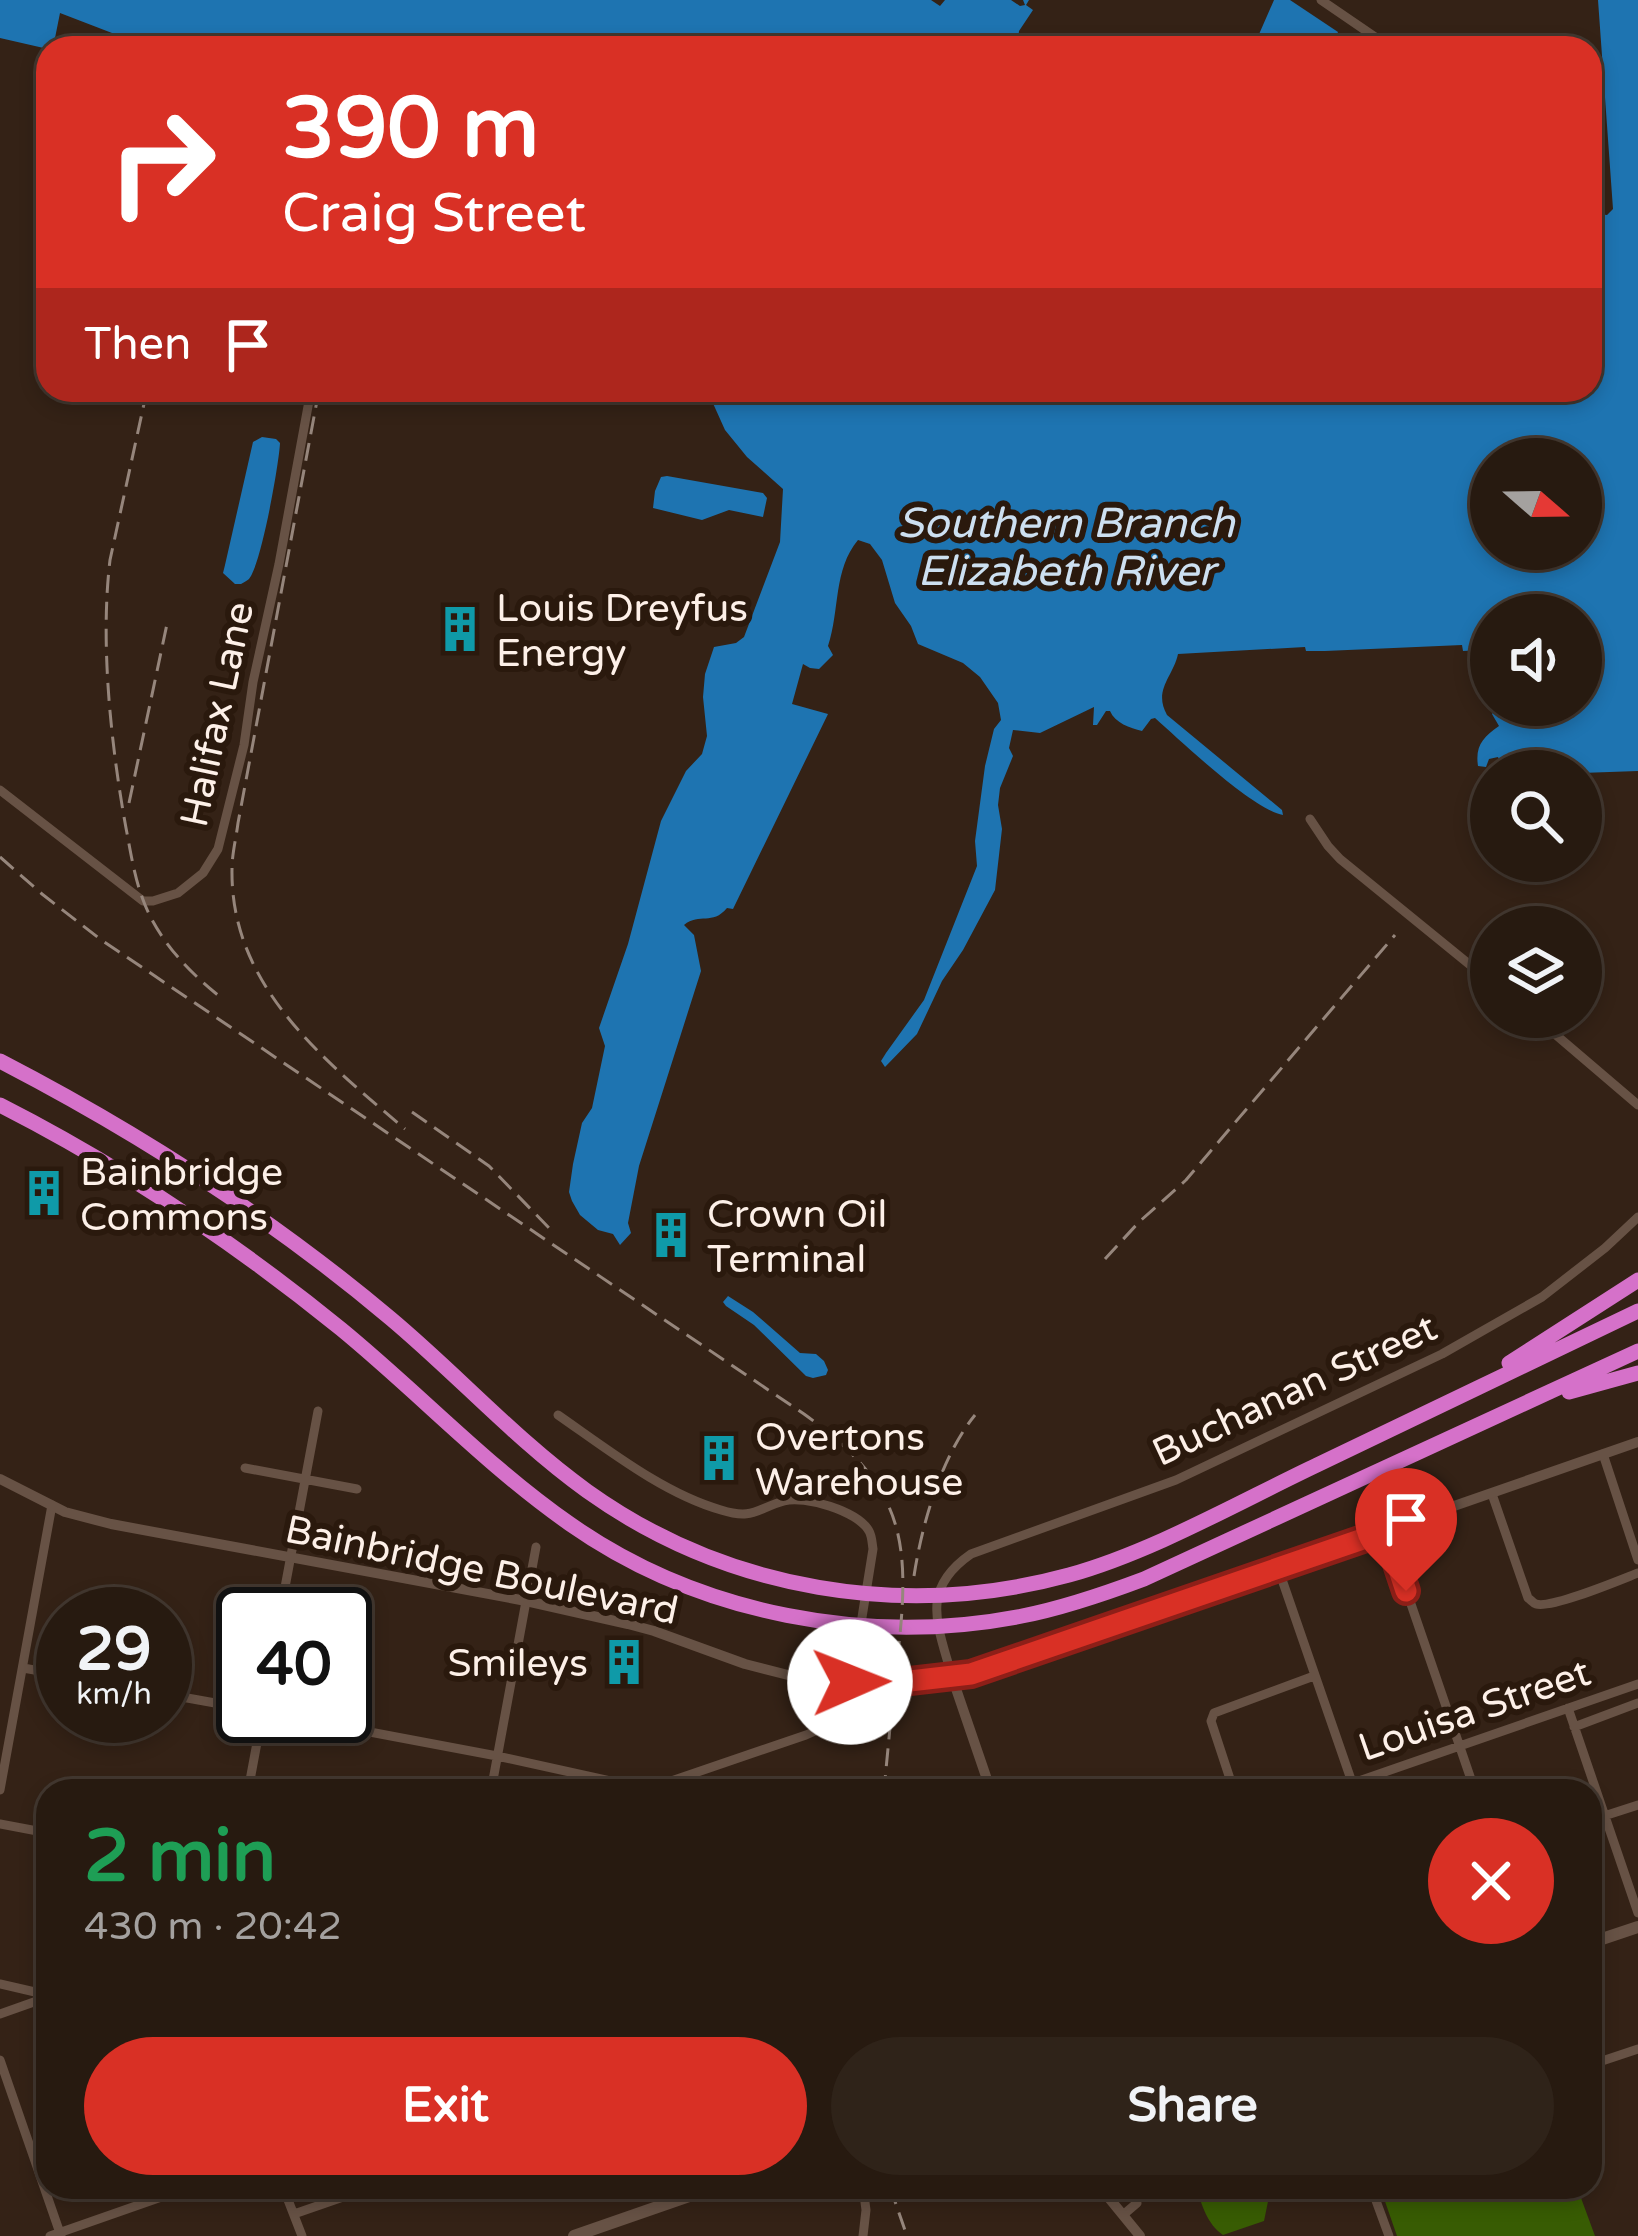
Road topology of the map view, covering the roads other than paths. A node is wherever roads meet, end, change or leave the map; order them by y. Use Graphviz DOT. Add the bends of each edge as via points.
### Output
graph roads {
  1 [pos="1322,0"];
  2 [pos="1374,36"];
  3 [pos="309,402"];
  4 [pos="0,790"];
  5 [pos="1310,819"];
  6 [pos="1470,965"];
  7 [pos="1560,1038"];
  8 [pos="0,1050"];
  9 [pos="0,1061"];
  10 [pos="0,1105"];
  11 [pos="1638,1105"];
  12 [pos="99,1114"];
  13 [pos="1638,1217"];
  14 [pos="1638,1280"];
  15 [pos="1638,1311"];
  16 [pos="1638,1351"];
  17 [pos="1638,1373"];
  18 [pos="318,1411"];
  19 [pos="559,1415"];
  20 [pos="1492,1418"];
  21 [pos="1394,1428"];
  22 [pos="1638,1442"];
  23 [pos="1603,1454"];
  24 [pos="245,1468"];
  25 [pos="0,1479"];
  26 [pos="305,1480"];
  27 [pos="357,1490"];
  28 [pos="1492,1494"];
  29 [pos="52,1505"];
  30 [pos="1386,1531"];
  31 [pos="536,1547"];
  32 [pos="291,1558"];
  33 [pos="1638,1560"];
  34 [pos="1278,1568"];
  35 [pos="1638,1574"];
  36 [pos="285,1587"];
  37 [pos="526,1601"];
  38 [pos="23,1668"];
  39 [pos="36,1671"];
  40 [pos="1314,1676"];
  41 [pos="952,1677"];
  42 [pos="850,1682"];
  43 [pos="1638,1684"];
  44 [pos="1638,1703"];
  45 [pos="1568,1708"];
  46 [pos="1574,1727"];
  47 [pos="372,1732"];
  48 [pos="257,1743"];
  49 [pos="1460,1746"];
  50 [pos="497,1756"];
  51 [pos="250,1779"];
  52 [pos="493,1779"];
  53 [pos="597,1779"];
  54 [pos="677,1779"];
  55 [pos="987,1779"];
  56 [pos="1230,1779"];
  57 [pos="1350,1779"];
  58 [pos="1374,1779"];
  59 [pos="1471,1779"];
  60 [pos="1592,1779"];
  61 [pos="0,1790"];
  62 [pos="1638,1804"];
  63 [pos="1602,1810"];
  64 [pos="1604,1816"];
  65 [pos="0,1824"];
  66 [pos="36,1831"];
  67 [pos="1638,1913"];
  68 [pos="1638,1927"];
  69 [pos="1602,1939"];
  70 [pos="0,1984"];
  71 [pos="36,1993"];
  72 [pos="36,2000"];
  73 [pos="0,2014"];
  74 [pos="1638,2048"];
  75 [pos="0,2060"];
  76 [pos="1602,2061"];
  77 [pos="36,2171"];
  78 [pos="45,2199"];
  79 [pos="146,2199"];
  80 [pos="288,2199"];
  81 [pos="337,2199"];
  82 [pos="681,2199"];
  83 [pos="865,2199"];
  84 [pos="1110,2199"];
  85 [pos="1136,2199"];
  86 [pos="1375,2199"];
  87 [pos="294,2214"];
  88 [pos="1123,2215"];
  89 [pos="57,2235"];
  90 [pos="302,2236"];
  91 [pos="574,2236"];
  92 [pos="863,2236"];
  93 [pos="1140,2236"];
  94 [pos="1389,2236"];
  1 -- 2 [label="street"];
  3 -- 4 [label="street, Halifax Lane" via="244,745 218,849 203,873 178,893 143,901"];
  5 -- 6 [label="street" via="1340,859"];
  7 -- 11 [label="street"];
  8 -- 12 [label="highway"];
  9 -- 12 [label="highway"];
  10 -- 20 [label="highway" via="251,1259 574,1527 697,1590 826,1623 955,1626 1056,1609 1144,1579"];
  12 -- 21 [label="highway" via="310,1254 630,1520 758,1575 928,1597 1028,1585 1138,1549"];
  13 -- 41 [label="street, Buchanan Street" via="1574,1274 1487,1330 1191,1474 983,1549 951,1569 939,1584 937,1618"];
  14 -- 21 [label="highway"];
  15 -- 21 [label="highway"];
  16 -- 20 [label="highway"];
  17 -- 20 [label="highway"];
  18 -- 26 [label="street"];
  19 -- 42 [label="street" via="628,1464 720,1510 748,1516 789,1498 854,1515 873,1549"];
  22 -- 23 [label="street, Bainbridge Boulevard"];
  23 -- 28 [label="street, Bainbridge Boulevard"];
  23 -- 33 [label="street"];
  24 -- 26 [label="street"];
  25 -- 29 [label="street, Bainbridge Boulevard"];
  26 -- 27 [label="street"];
  26 -- 32 [label="street"];
  28 -- 30 [label="street, Bainbridge Boulevard"];
  28 -- 35 [label="street" via="1537,1605"];
  29 -- 32 [label="street, Bainbridge Boulevard"];
  29 -- 38 [label="street"];
  30 -- 34 [label="street, Bainbridge Boulevard"];
  30 -- 49 [label="street"];
  31 -- 37 [label="street"];
  32 -- 36 [label="street"];
  32 -- 37 [label="street, Bainbridge Boulevard"];
  34 -- 40 [label="street"];
  34 -- 41 [label="street, Bainbridge Boulevard"];
  37 -- 42 [label="street, Bainbridge Boulevard" via="654,1630 772,1672"];
  37 -- 50 [label="street"];
  38 -- 39 [label="street"];
  38 -- 61 [label="street"];
  40 -- 56 [label="street" via="1212,1716"];
  40 -- 57 [label="street"];
  41 -- 42 [label="street, Bainbridge Boulevard"];
  41 -- 55 [label="street"];
  42 -- 54 [label="street" via="836,1724"];
  43 -- 45 [label="street, Louisa Street"];
  44 -- 46 [label="street, Louisa Street"];
  45 -- 46 [label="street"];
  45 -- 49 [label="street, Louisa Street"];
  46 -- 60 [label="street"];
  47 -- 50 [label="street"];
  48 -- 51 [label="street"];
  49 -- 58 [label="street, Louisa Street"];
  49 -- 59 [label="street"];
  50 -- 52 [label="street"];
  50 -- 53 [label="street"];
  62 -- 64 [label="street"];
  63 -- 64 [label="street"];
  64 -- 67 [label="street"];
  65 -- 66 [label="street"];
  68 -- 69 [label="main road"];
  70 -- 71 [label="street"];
  72 -- 73 [label="street"];
  74 -- 76 [label="street"];
  75 -- 77 [label="street"];
  78 -- 89 [label="street"];
  79 -- 89 [label="street"];
  80 -- 87 [label="street"];
  81 -- 87 [label="street"];
  82 -- 91 [label="main road"];
  83 -- 92 [label="street"];
  84 -- 88 [label="street"];
  85 -- 88 [label="street"];
  86 -- 94 [label="street"];
  87 -- 90 [label="street"];
  88 -- 93 [label="street"];
}
